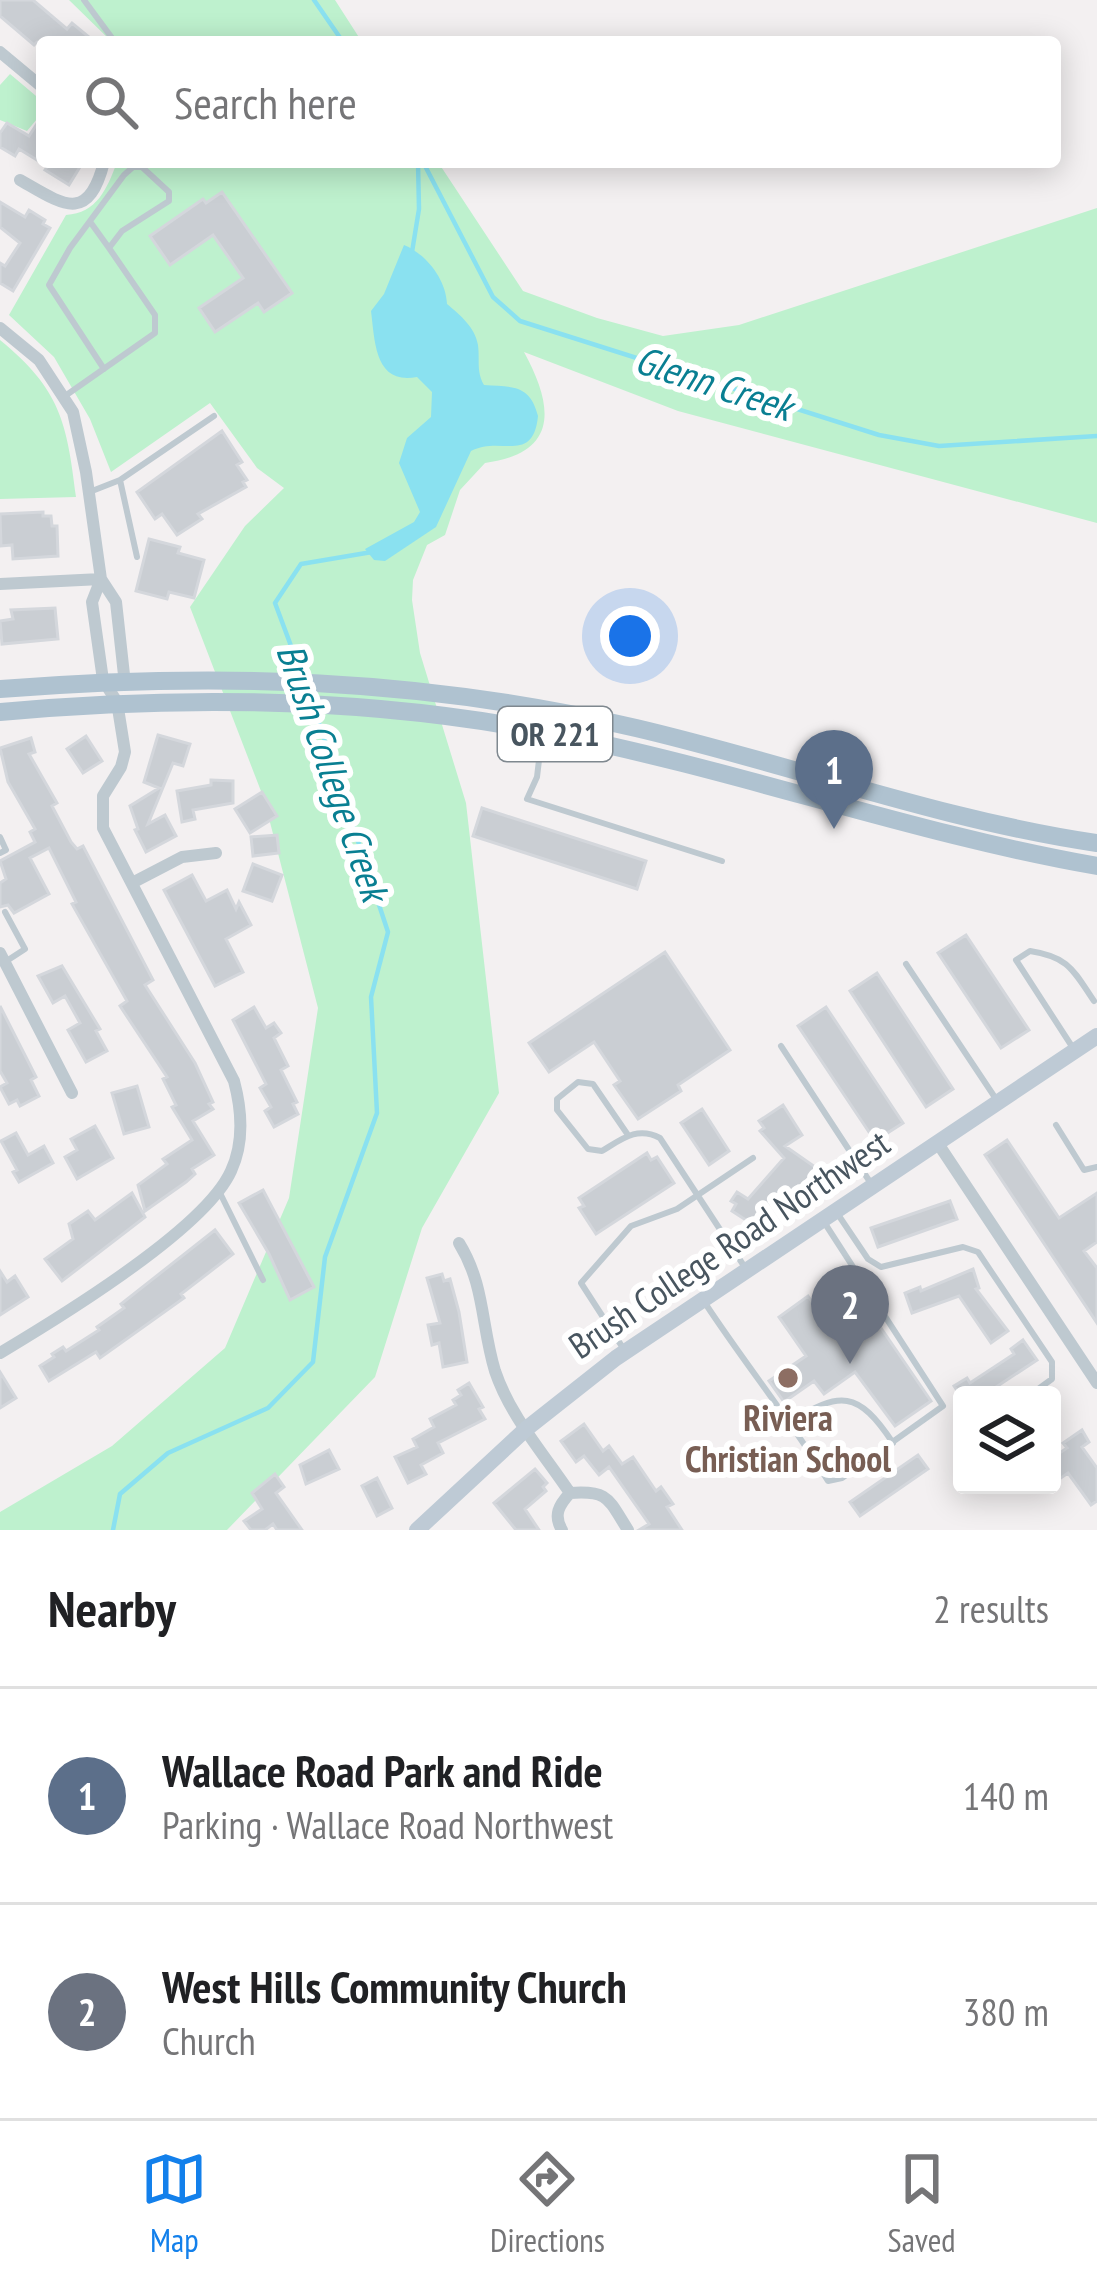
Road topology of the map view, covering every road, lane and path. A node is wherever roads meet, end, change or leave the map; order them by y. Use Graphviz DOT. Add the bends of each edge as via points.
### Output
graph roads {
  1 [pos="84,0"];
  2 [pos="111,36"];
  3 [pos="0,52"];
  4 [pos="36,82"];
  5 [pos="101,168"];
  6 [pos="132,168"];
  7 [pos="143,168"];
  8 [pos="20,180"];
  9 [pos="91,223"];
  10 [pos="110,248"];
  11 [pos="0,328"];
  12 [pos="104,369"];
  13 [pos="64,396"];
  14 [pos="214,416"];
  15 [pos="120,480"];
  16 [pos="89,492"];
  17 [pos="137,557"];
  18 [pos="101,579"];
  19 [pos="0,584"];
  20 [pos="127,679"];
  21 [pos="103,680"];
  22 [pos="0,689"];
  23 [pos="117,702"];
  24 [pos="0,712"];
  25 [pos="543,731"];
  26 [pos="0,837"];
  27 [pos="1097,843"];
  28 [pos="3,852"];
  29 [pos="216,853"];
  30 [pos="722,861"];
  31 [pos="1097,866"];
  32 [pos="132,883"];
  33 [pos="5,911"];
  34 [pos="2,957"];
  35 [pos="906,964"];
  36 [pos="1094,1001"];
  37 [pos="1097,1036"];
  38 [pos="781,1046"];
  39 [pos="1075,1051"];
  40 [pos="72,1093"];
  41 [pos="998,1102"];
  42 [pos="1056,1125"];
  43 [pos="628,1135"];
  44 [pos="937,1142"];
  45 [pos="753,1158"];
  46 [pos="1097,1167"];
  47 [pos="872,1185"];
  48 [pos="216,1196"];
  49 [pos="699,1197"];
  50 [pos="828,1214"];
  51 [pos="459,1243"];
  52 [pos="746,1268"];
  53 [pos="263,1280"];
  54 [pos="701,1298"];
  55 [pos="625,1351"];
  56 [pos="0,1353"];
  57 [pos="1097,1383"];
  58 [pos="1042,1386"];
  59 [pos="790,1422"];
  60 [pos="526,1429"];
  61 [pos="892,1443"];
  62 [pos="570,1493"];
  63 [pos="417,1530"];
  64 [pos="562,1530"];
  65 [pos="628,1530"];
  1 -- 2 [label="lane"];
  3 -- 4 [label="street"];
  5 -- 8 [label="street" via="78,205 65,206"];
  6 -- 9 [label="lane"];
  7 -- 10 [label="lane" via="170,192 169,201"];
  9 -- 10 [label="lane"];
  9 -- 12 [label="lane" via="49,290"];
  10 -- 12 [label="lane" via="155,315 155,333"];
  11 -- 13 [label="street" via="39,360"];
  12 -- 13 [label="lane"];
  13 -- 16 [label="street"];
  14 -- 15 [label="lane"];
  15 -- 16 [label="lane"];
  15 -- 17 [label="lane"];
  16 -- 18 [label="street"];
  18 -- 19 [label="street"];
  18 -- 20 [label="street" via="116,602"];
  18 -- 21 [label="street" via="92,602"];
  20 -- 21 [label="main road, OR 221"];
  20 -- 23 [label="street"];
  20 -- 27 [label="main road, OR 221" via="312,680 495,699"];
  21 -- 22 [label="main road, OR 221"];
  21 -- 23 [label="street"];
  23 -- 24 [label="main road, OR 221"];
  23 -- 25 [label="main road, OR 221" via="275,701"];
  23 -- 32 [label="street" via="124,752 100,811"];
  25 -- 30 [label="lane" via="527,799"];
  25 -- 31 [label="main road, OR 221" via="940,834"];
  26 -- 28 [label="lane"];
  29 -- 32 [label="street" via="182,857"];
  32 -- 48 [label="street" via="240,1102 238,1152"];
  33 -- 34 [label="lane" via="26,949"];
  34 -- 40 [label="street"];
  35 -- 41 [label="lane"];
  36 -- 39 [label="lane" via="1054,955 1030,951 1016,960"];
  37 -- 39 [label="street, Brush College Road Northwest"];
  38 -- 47 [label="lane"];
  39 -- 41 [label="street, Brush College Road Northwest"];
  41 -- 44 [label="street, Brush College Road Northwest"];
  42 -- 46 [label="lane" via="1084,1170"];
  43 -- 43 [label="lane" via="602,1151 588,1149 557,1099 578,1082 593,1084"];
  43 -- 49 [label="lane" via="660,1138"];
  44 -- 47 [label="street, Brush College Road Northwest"];
  44 -- 57 [label="street"];
  45 -- 49 [label="lane"];
  47 -- 50 [label="street, Brush College Road Northwest"];
  48 -- 53 [label="lane"];
  48 -- 56 [label="street" via="68,1312"];
  49 -- 52 [label="lane"];
  49 -- 55 [label="lane" via="631,1226 581,1283"];
  50 -- 52 [label="street, Brush College Road Northwest"];
  50 -- 58 [label="lane" via="881,1267 963,1247 979,1252 1052,1362 1052,1379"];
  50 -- 61 [label="lane" via="943,1406"];
  51 -- 60 [label="street" via="476,1270 494,1366"];
  52 -- 54 [label="street, Brush College Road Northwest"];
  54 -- 55 [label="street, Brush College Road Northwest"];
  54 -- 59 [label="lane"];
  55 -- 60 [label="street, Brush College Road Northwest"];
  59 -- 61 [label="lane" via="846,1399 878,1421"];
  59 -- 61 [label="lane" via="828,1481"];
  60 -- 62 [label="street"];
  60 -- 63 [label="street, Brush College Road Northwest"];
  62 -- 64 [label="street" via="557,1515"];
  62 -- 65 [label="street" via="603,1494"];
}
